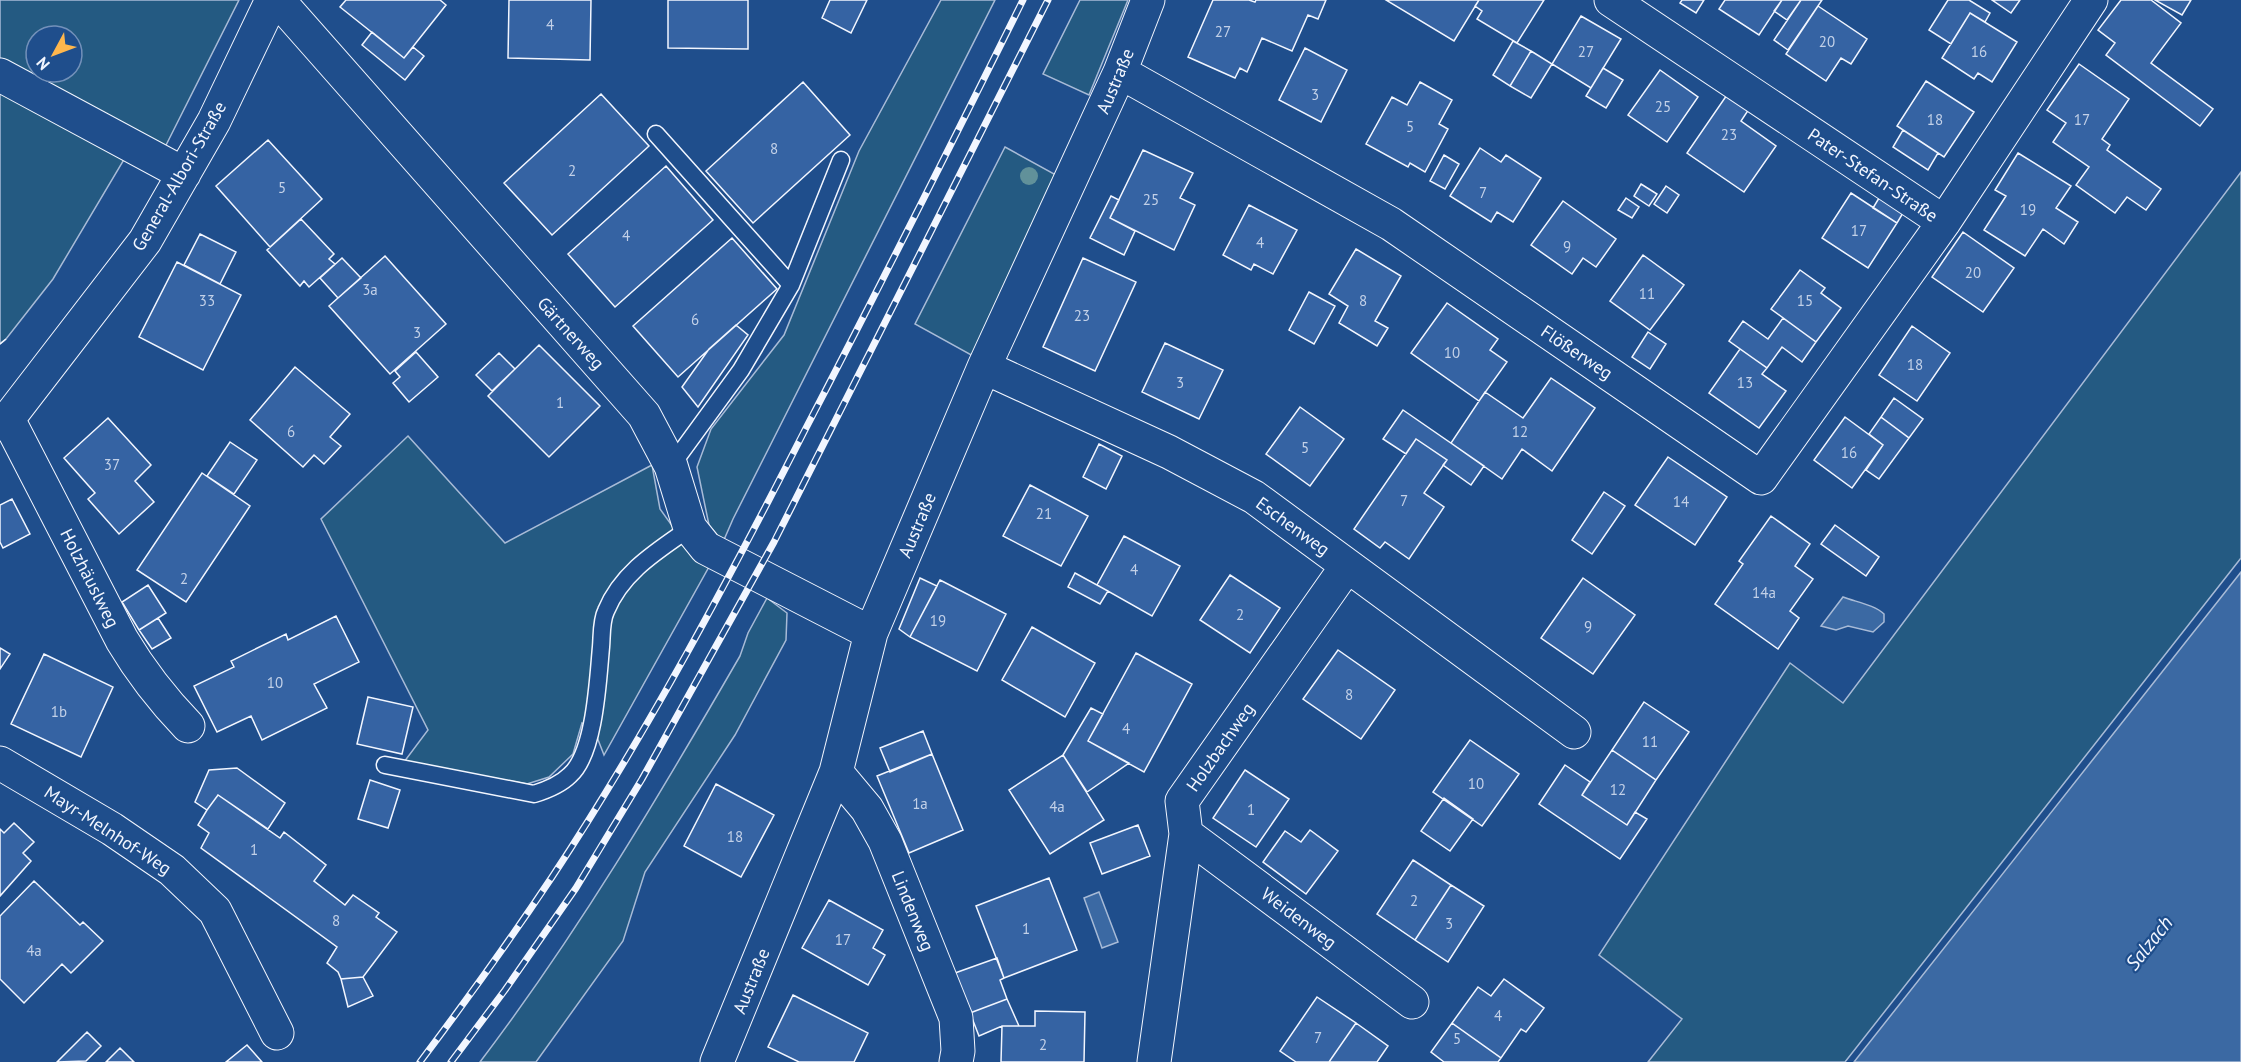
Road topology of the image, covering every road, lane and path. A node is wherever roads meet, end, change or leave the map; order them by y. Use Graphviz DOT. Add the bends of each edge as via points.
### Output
graph roads {
  1 [pos="272,0"];
  2 [pos="278,0"];
  3 [pos="1148,0"];
  4 [pos="1611,0"];
  5 [pos="2091,0"];
  6 [pos="1120,72"];
  7 [pos="0,75"];
  8 [pos="656,134"];
  9 [pos="841,160"];
  10 [pos="184,174"];
  11 [pos="1944,222"];
  12 [pos="791,285"];
  13 [pos="984,367"];
  14 [pos="4,422"];
  15 [pos="671,466"];
  16 [pos="690,528"];
  17 [pos="1347,566"];
  18 [pos="871,633"];
  19 [pos="188,726"];
  20 [pos="1574,732"];
  21 [pos="0,762"];
  22 [pos="385,765"];
  23 [pos="836,772"];
  24 [pos="1186,834"];
  25 [pos="1412,1002"];
  26 [pos="277,1033"];
  27 [pos="717,1062"];
  28 [pos="956,1062"];
  29 [pos="1154,1062"];
  1 -- 10 [label="street, General-Albori-Straße"];
  2 -- 15 [label="street, Gärtnerweg" via="644,415"];
  3 -- 6 [label="street, Austraße"];
  4 -- 11 [label="street, Pater-Stefan-Straße"];
  5 -- 11 [label="street, Pater-Stefan-Straße"];
  6 -- 11 [label="street, Flößerweg" via="1391,224 1761,478"];
  6 -- 13 [label="street, Austraße"];
  7 -- 10 [label="street"];
  8 -- 12 [label="lane"];
  9 -- 12 [label="lane"];
  10 -- 14 [label="street, General-Albori-Straße" via="145,241"];
  12 -- 15 [label="lane" via="741,370"];
  13 -- 17 [label="street, Eschenweg" via="1169,452 1254,497"];
  13 -- 18 [label="street, Austraße"];
  14 -- 19 [label="street, Holzhäuslweg" via="122,640 142,673"];
  15 -- 16 [label="street, Gärtnerweg"];
  16 -- 18 [label="street, Gärtnerweg" via="706,548"];
  16 -- 22 [label="lane" via="636,566 605,612 591,729 571,775 534,794"];
  17 -- 20 [label="street, Eschenweg"];
  17 -- 24 [label="street, Holzbachweg" via="1182,801"];
  18 -- 23 [label="street, Austraße"];
  21 -- 26 [label="street, Mayr-Melnhof-Weg" via="172,870 215,910"];
  23 -- 27 [label="street, Austraße"];
  23 -- 28 [label="street, Lindenweg" via="867,809 885,841 956,1018"];
  24 -- 25 [label="street, Weidenweg"];
  24 -- 29 [label="street, Holzbachweg"];
}
